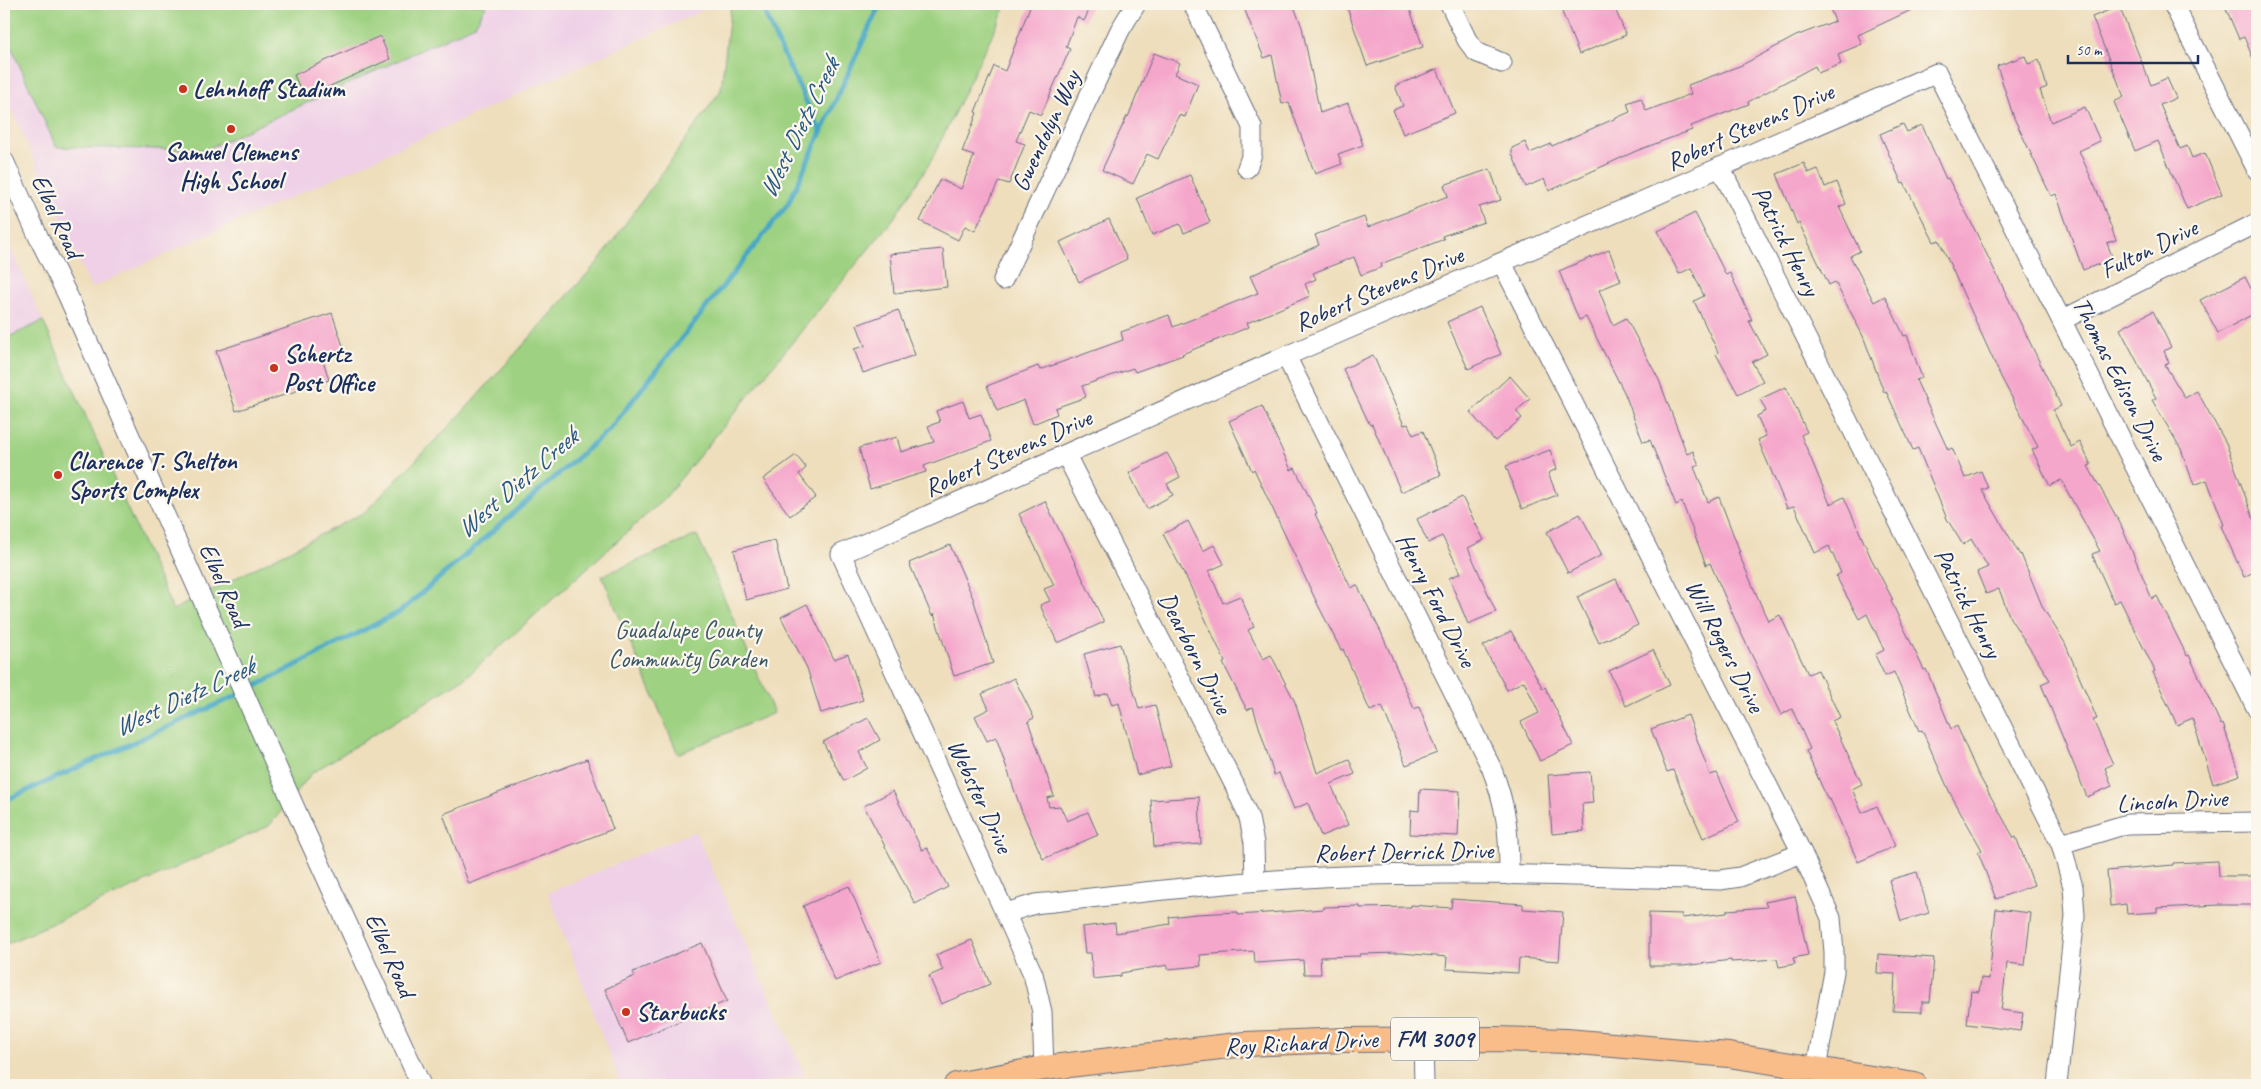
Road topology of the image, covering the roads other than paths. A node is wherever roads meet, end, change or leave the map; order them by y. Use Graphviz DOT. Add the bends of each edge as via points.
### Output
graph roads {
  1 [pos="1136,4"];
  2 [pos="1193,4"];
  3 [pos="1450,4"];
  4 [pos="2173,4"];
  5 [pos="1502,63"];
  6 [pos="1937,72"];
  7 [pos="4,161"];
  8 [pos="1720,167"];
  9 [pos="1247,168"];
  10 [pos="2257,170"];
  11 [pos="2257,223"];
  12 [pos="1502,264"];
  13 [pos="1003,280"];
  14 [pos="2062,320"];
  15 [pos="1286,356"];
  16 [pos="1066,454"];
  17 [pos="841,554"];
  18 [pos="2257,709"];
  19 [pos="2257,822"];
  20 [pos="2061,844"];
  21 [pos="1802,853"];
  22 [pos="1509,875"];
  23 [pos="1254,881"];
  24 [pos="1006,912"];
  25 [pos="1423,1039"];
  26 [pos="1044,1068"];
  27 [pos="1816,1068"];
  28 [pos="421,1085"];
  29 [pos="956,1085"];
  30 [pos="1424,1085"];
  31 [pos="1915,1085"];
  32 [pos="2058,1085"];
  1 -- 13 [label="street, Gwendolyn Way" via="1120,30"];
  2 -- 9 [label="street" via="1252,127"];
  3 -- 5 [label="street" via="1476,52"];
  4 -- 10 [label="street"];
  6 -- 8 [label="street, Robert Stevens Drive"];
  6 -- 14 [label="street, Thomas Edison Drive"];
  7 -- 28 [label="street, Elbel Road" via="67,294"];
  8 -- 12 [label="street, Robert Stevens Drive"];
  8 -- 20 [label="street, Patrick Henry"];
  11 -- 14 [label="street, Fulton Drive"];
  12 -- 15 [label="street, Robert Stevens Drive"];
  12 -- 21 [label="street, Will Rogers Drive"];
  14 -- 18 [label="street, Thomas Edison Drive"];
  15 -- 16 [label="street, Robert Stevens Drive"];
  15 -- 22 [label="street, Henry Ford Drive" via="1491,767 1507,817"];
  16 -- 17 [label="street, Robert Stevens Drive"];
  16 -- 23 [label="street, Dearborn Drive" via="1235,786 1249,818 1254,843"];
  17 -- 24 [label="street, Webster Drive"];
  19 -- 20 [label="street, Lincoln Drive" via="2127,824"];
  20 -- 32 [label="street, Patrick Henry" via="2073,887 2075,916"];
  21 -- 22 [label="street, Robert Derrick Drive" via="1740,877 1720,880"];
  21 -- 27 [label="street, Will Rogers Drive" via="1831,918 1834,952 1834,972"];
  22 -- 23 [label="street, Robert Derrick Drive" via="1375,875"];
  23 -- 24 [label="street, Robert Derrick Drive" via="1034,904"];
  24 -- 26 [label="street, Webster Drive" via="1033,974 1042,1012"];
  25 -- 26 [label="main road, Roy Richard Drive / FM 3009" via="1245,1044"];
  25 -- 27 [label="main road, Roy Richard Drive / FM 3009" via="1567,1041 1729,1055"];
  25 -- 30 [label="street"];
  26 -- 29 [label="main road, Roy Richard Drive / FM 3009"];
  27 -- 31 [label="main road, Roy Richard Drive / FM 3009"];
}
